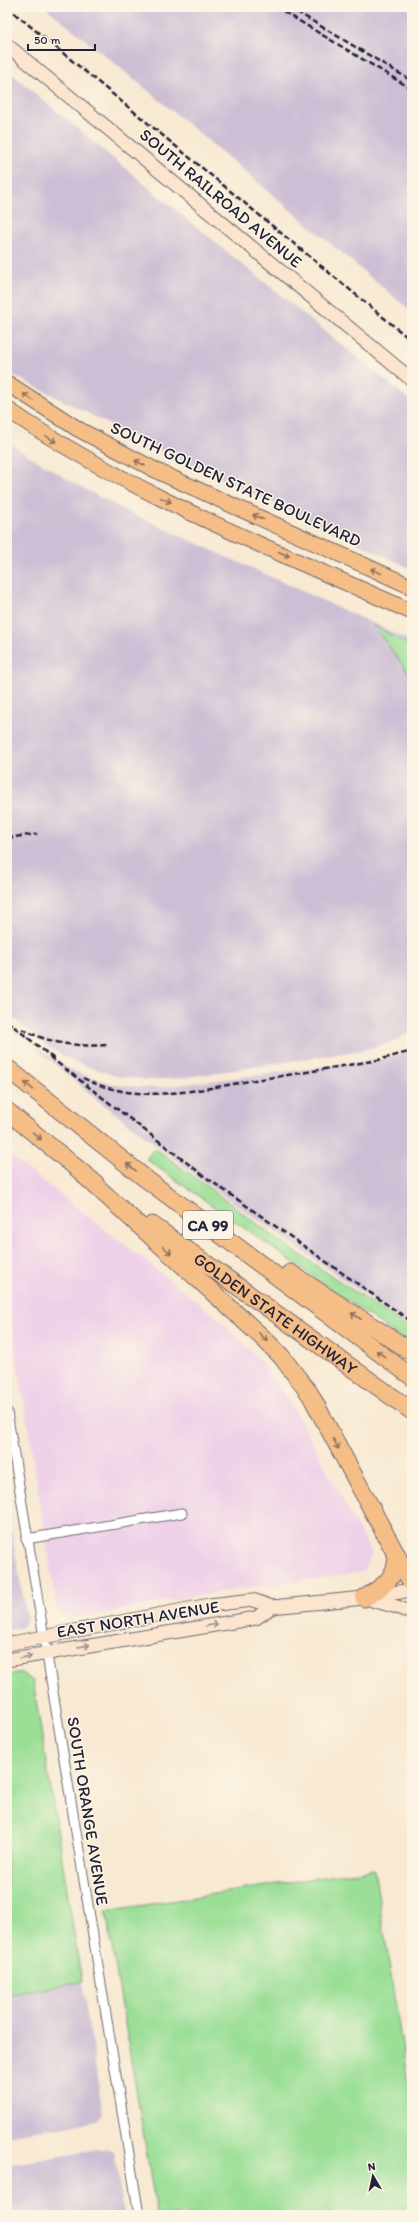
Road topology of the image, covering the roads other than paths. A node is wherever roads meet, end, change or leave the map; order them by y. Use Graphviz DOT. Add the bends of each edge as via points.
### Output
graph roads {
  1 [pos="7,45"];
  2 [pos="412,380"];
  3 [pos="7,383"];
  4 [pos="7,409"];
  5 [pos="412,587"];
  6 [pos="412,612"];
  7 [pos="7,1068"];
  8 [pos="7,1111"];
  9 [pos="86,1177"];
  10 [pos="146,1178"];
  11 [pos="412,1352"];
  12 [pos="412,1377"];
  13 [pos="412,1411"];
  14 [pos="7,1412"];
  15 [pos="182,1513"];
  16 [pos="26,1540"];
  17 [pos="397,1555"];
  18 [pos="412,1584"];
  19 [pos="412,1590"];
  20 [pos="364,1598"];
  21 [pos="272,1607"];
  22 [pos="412,1613"];
  23 [pos="43,1636"];
  24 [pos="7,1644"];
  25 [pos="46,1653"];
  26 [pos="7,1660"];
  27 [pos="139,2215"];
  1 -- 2 [label="street, SOUTH RAILROAD AVENUE"];
  5 -- 3 [label="main road, SOUTH GOLDEN STATE BOULEVARD, one-way" via="153,469 78,429"];
  4 -- 6 [label="main road, one-way" via="68,449 135,486"];
  10 -- 7 [label="highway, GOLDEN STATE HIGHWAY / CA 99, one-way"];
  8 -- 9 [label="highway, GOLDEN STATE HIGHWAY / CA 99, one-way"];
  9 -- 13 [label="highway, GOLDEN STATE HIGHWAY / CA 99"];
  9 -- 17 [label="highway, one-way" via="281,1356 310,1394"];
  11 -- 10 [label="highway, one-way"];
  12 -- 10 [label="highway, GOLDEN STATE HIGHWAY / CA 99, one-way"];
  14 -- 16 [label="street, SOUTH ORANGE AVENUE"];
  15 -- 16 [label="street"];
  16 -- 23 [label="street, SOUTH ORANGE AVENUE"];
  17 -- 18 [label="highway"];
  17 -- 20 [label="highway" via="397,1566 391,1578"];
  19 -- 20 [label="street, EAST NORTH AVENUE"];
  20 -- 21 [label="street, EAST NORTH AVENUE"];
  20 -- 22 [label="street"];
  21 -- 23 [label="street, EAST NORTH AVENUE" via="253,1600 209,1605"];
  25 -- 21 [label="street, EAST NORTH AVENUE, one-way" via="256,1618"];
  23 -- 24 [label="street, EAST NORTH AVENUE"];
  23 -- 25 [label="street, SOUTH ORANGE AVENUE"];
  26 -- 25 [label="street, EAST NORTH AVENUE, one-way"];
  25 -- 27 [label="street, SOUTH ORANGE AVENUE"];
}
